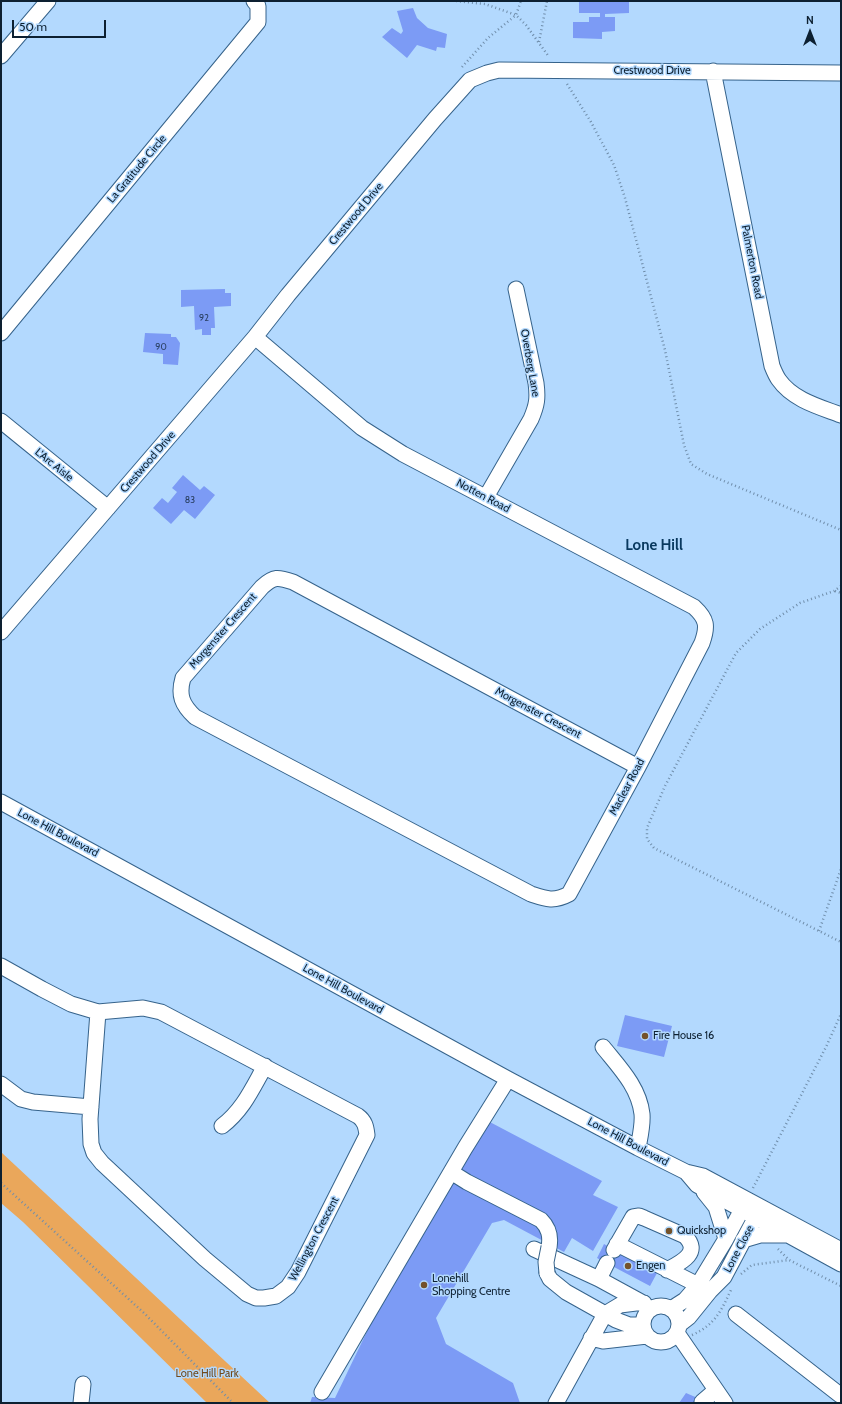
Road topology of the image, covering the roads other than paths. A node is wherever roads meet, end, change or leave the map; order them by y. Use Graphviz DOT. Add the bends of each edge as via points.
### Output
graph roads {
  1 [pos="48,1"];
  2 [pos="254,1"];
  3 [pos="1,56"];
  4 [pos="713,71"];
  5 [pos="841,73"];
  6 [pos="516,289"];
  7 [pos="1,333"];
  8 [pos="255,337"];
  9 [pos="841,415"];
  10 [pos="1,421"];
  11 [pos="486,497"];
  12 [pos="108,508"];
  13 [pos="1,632"];
  14 [pos="702,643"];
  15 [pos="638,767"];
  16 [pos="1,802"];
  17 [pos="531,894"];
  18 [pos="1,966"];
  19 [pos="98,1012"];
  20 [pos="603,1047"];
  21 [pos="265,1066"];
  22 [pos="508,1079"];
  23 [pos="1,1084"];
  24 [pos="90,1107"];
  25 [pos="222,1126"];
  26 [pos="638,1148"];
  27 [pos="451,1172"];
  28 [pos="686,1172"];
  29 [pos="697,1185"];
  30 [pos="745,1205"];
  31 [pos="758,1212"];
  32 [pos="790,1236"];
  33 [pos="726,1239"];
  34 [pos="743,1240"];
  35 [pos="534,1249"];
  36 [pos="841,1250"];
  37 [pos="607,1263"];
  38 [pos="841,1264"];
  39 [pos="667,1270"];
  40 [pos="604,1282"];
  41 [pos="704,1288"];
  42 [pos="620,1305"];
  43 [pos="648,1306"];
  44 [pos="671,1309"];
  45 [pos="605,1314"];
  46 [pos="736,1314"];
  47 [pos="640,1329"];
  48 [pos="680,1332"];
  49 [pos="591,1338"];
  50 [pos="83,1384"];
  51 [pos="716,1390"];
  52 [pos="322,1392"];
  53 [pos="838,1398"];
  54 [pos="702,1402"];
  55 [pos="81,1403"];
  56 [pos="556,1403"];
  57 [pos="725,1403"];
  1 -- 3 [label="street"];
  2 -- 7 [label="street, La Gratitude Circle" via="258,6 258,22"];
  4 -- 5 [label="street, Crestwood Drive"];
  4 -- 8 [label="street, Crestwood Drive" via="499,70 470,80 369,197"];
  4 -- 9 [label="street, Palmerton Road" via="772,366 790,392 804,401"];
  6 -- 11 [label="street, Overberg Lane" via="538,397 531,419"];
  8 -- 11 [label="street, Notten Road" via="362,428 402,454"];
  8 -- 12 [label="street, Crestwood Drive"];
  10 -- 12 [label="street, L'Arc Aisle"];
  11 -- 14 [label="street, Notten Road" via="694,607 706,623"];
  12 -- 13 [label="street, Crestwood Drive"];
  14 -- 15 [label="street, Maclear Road"];
  15 -- 17 [label="street, Maclear Road" via="569,894 560,899"];
  15 -- 17 [label="street, Morgenster Crescent" via="293,582 280,578 270,579 262,587 183,678 180,689 182,700 195,718"];
  16 -- 22 [label="street, Lone Hill Boulevard"];
  18 -- 19 [label="street, Wellington Crescent" via="65,1001"];
  19 -- 21 [label="street, Wellington Crescent" via="143,1008 156,1010"];
  19 -- 24 [label="street, Wellington Crescent"];
  20 -- 26 [label="street" via="628,1078 639,1100 642,1114"];
  21 -- 24 [label="street, Wellington Crescent" via="358,1116 363,1120 367,1135 298,1272 288,1287 276,1296 256,1298 247,1294 205,1259 102,1163 91,1144"];
  21 -- 25 [label="street" via="243,1106"];
  22 -- 26 [label="street, Lone Hill Boulevard"];
  22 -- 27 [label="street"];
  23 -- 24 [label="street" via="27,1101"];
  26 -- 28 [label="street, Lone Hill Boulevard"];
  27 -- 45 [label="street, bridge" via="542,1220 551,1238 546,1262 550,1279 566,1292"];
  27 -- 52 [label="street"];
  28 -- 29 [label="street, Lone Hill Boulevard"];
  28 -- 30 [label="street, Lone Hill Boulevard" via="703,1176"];
  29 -- 30 [label="street, Lone Hill Boulevard"];
  29 -- 33 [label="street" via="716,1207"];
  30 -- 31 [label="street, Lone Hill Boulevard"];
  30 -- 33 [label="street, Lone Close"];
  31 -- 32 [label="street, Lone Hill Boulevard"];
  31 -- 34 [label="street, Lone Close"];
  31 -- 36 [label="street, Lone Hill Boulevard"];
  32 -- 34 [label="street" via="760,1235"];
  32 -- 38 [label="street, Lone Hill Boulevard"];
  33 -- 41 [label="street, Lone Close"];
  34 -- 41 [label="street, Lone Close" via="724,1277"];
  35 -- 40 [label="street"];
  37 -- 40 [label="street"];
  39 -- 39 [label="street" via="688,1256 691,1248 688,1239 644,1218 633,1217 616,1247"];
  39 -- 41 [label="street"];
  40 -- 42 [label="street"];
  40 -- 43 [label="street"];
  41 -- 44 [label="street, Lone Close"];
  41 -- 48 [label="street, Lone Close"];
  42 -- 43 [label="street" via="636,1303"];
  42 -- 45 [label="street"];
  42 -- 47 [label="street"];
  43 -- 44 [label="street"];
  43 -- 47 [label="street"];
  44 -- 48 [label="street" via="676,1312 679,1319"];
  45 -- 47 [label="street" via="623,1324"];
  45 -- 49 [label="street"];
  46 -- 53 [label="street"];
  47 -- 48 [label="street" via="655,1342 664,1343"];
  47 -- 49 [label="street" via="603,1341"];
  48 -- 51 [label="street"];
  49 -- 56 [label="street"];
  50 -- 55 [label="street"];
  51 -- 54 [label="street"];
  51 -- 57 [label="street"];
}
